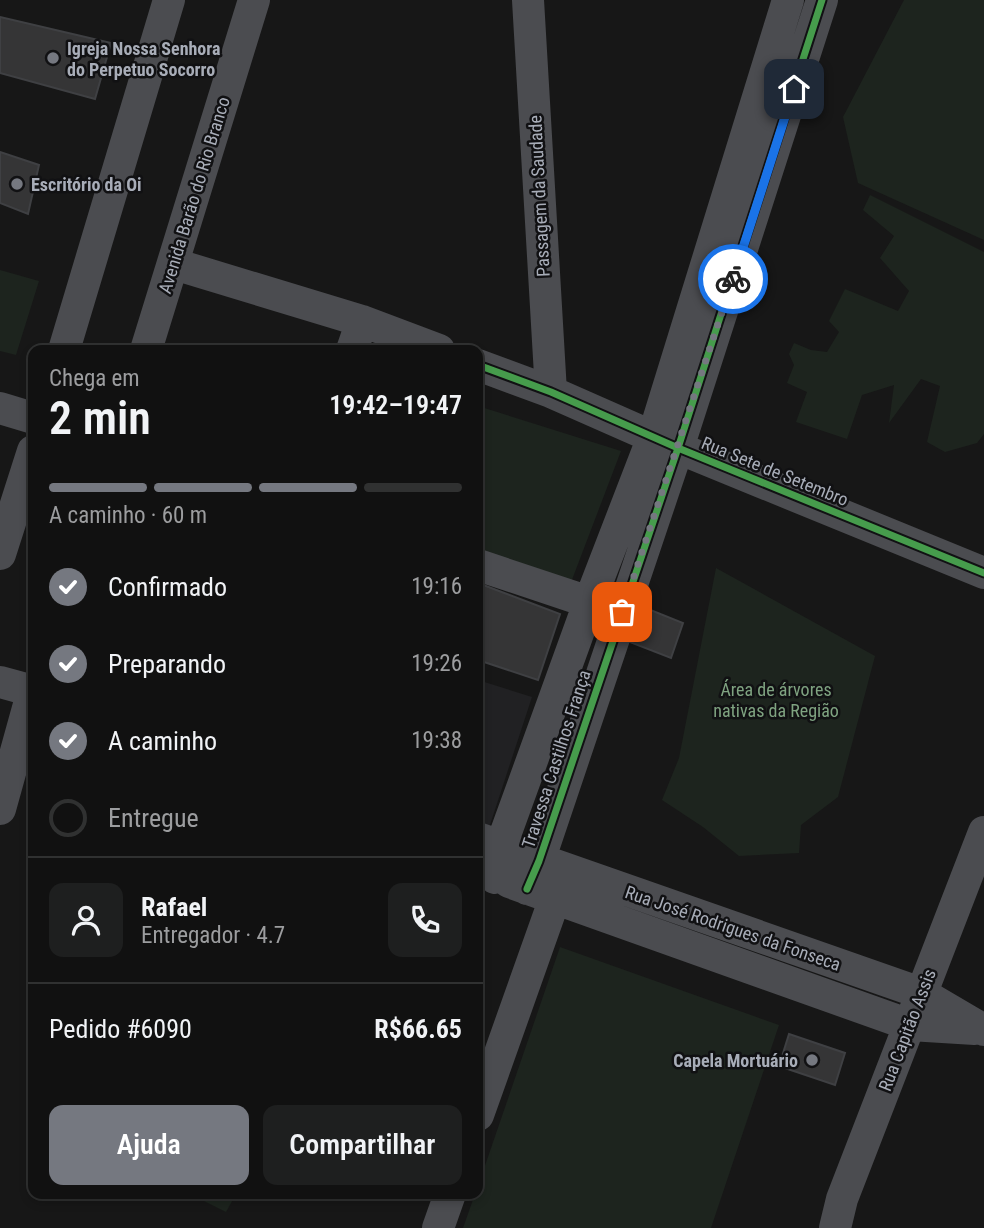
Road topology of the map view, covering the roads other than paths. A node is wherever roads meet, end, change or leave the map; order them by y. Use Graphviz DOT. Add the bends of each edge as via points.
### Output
graph roads {
  1 [pos="169,0"];
  2 [pos="254,0"];
  3 [pos="528,0"];
  4 [pos="822,0"];
  5 [pos="784,14"];
  6 [pos="810,38"];
  7 [pos="174,264"];
  8 [pos="357,336"];
  9 [pos="66,345"];
  10 [pos="148,345"];
  11 [pos="410,345"];
  12 [pos="483,367"];
  13 [pos="551,392"];
  14 [pos="0,408"];
  15 [pos="28,416"];
  16 [pos="666,442"];
  17 [pos="28,467"];
  18 [pos="0,554"];
  19 [pos="483,567"];
  20 [pos="984,573"];
  21 [pos="589,603"];
  22 [pos="622,612"];
  23 [pos="0,682"];
  24 [pos="28,689"];
  25 [pos="28,702"];
  26 [pos="19,723"];
  27 [pos="0,809"];
  28 [pos="984,832"];
  29 [pos="489,842"];
  30 [pos="486,875"];
  31 [pos="540,882"];
  32 [pos="694,914"];
  33 [pos="684,945"];
  34 [pos="921,993"];
  35 [pos="910,1025"];
  36 [pos="984,1030"];
  37 [pos="483,1096"];
  38 [pos="448,1199"];
  39 [pos="438,1228"];
  40 [pos="835,1228"];
  1 -- 9 [label="street"];
  2 -- 7 [label="street, Avenida Barão do Rio Branco"];
  3 -- 13 [label="street, Passagem da Saudade"];
  4 -- 6 [label="street, Travessa Castilhos França"];
  5 -- 6 [label="street"];
  5 -- 16 [label="street, Travessa Castilhos França"];
  6 -- 16 [label="street, Travessa Castilhos França"];
  7 -- 8 [label="street"];
  7 -- 10 [label="street, Avenida Barão do Rio Branco"];
  8 -- 11 [label="street"];
  12 -- 13 [label="street, Rua Sete de Setembro"];
  13 -- 16 [label="street, Rua Sete de Setembro"];
  14 -- 15 [label="street"];
  16 -- 20 [label="street, Rua Sete de Setembro"];
  16 -- 21 [label="street, Travessa Castilhos França"];
  16 -- 22 [label="street, Travessa Castilhos França"];
  17 -- 18 [label="street"];
  19 -- 21 [label="street"];
  21 -- 22 [label="street"];
  21 -- 29 [label="street, Travessa Castilhos França"];
  22 -- 31 [label="street, Travessa Castilhos França"];
  23 -- 24 [label="street"];
  25 -- 26 [label="street"];
  26 -- 27 [label="street"];
  28 -- 34 [label="street, Rua Capitão Assis"];
  29 -- 30 [label="street, Travessa Castilhos França"];
  29 -- 31 [label="street, Rua José Rodrigues da Fonseca"];
  30 -- 31 [label="street, Rua José Rodrigues da Fonseca"];
  31 -- 32 [label="street, Rua José Rodrigues da Fonseca"];
  31 -- 33 [label="street, Rua José Rodrigues da Fonseca"];
  31 -- 37 [label="street, Travessa Castilhos França"];
  32 -- 33 [label="street"];
  32 -- 34 [label="street, Rua José Rodrigues da Fonseca"];
  33 -- 35 [label="street, Rua José Rodrigues da Fonseca"];
  34 -- 35 [label="street, Rua Capitão Assis"];
  34 -- 36 [label="street, Rua José Rodrigues da Fonseca"];
  35 -- 36 [label="street, Rua José Rodrigues da Fonseca"];
  35 -- 40 [label="street, Rua Capitão Assis"];
  38 -- 39 [label="street"];
}
